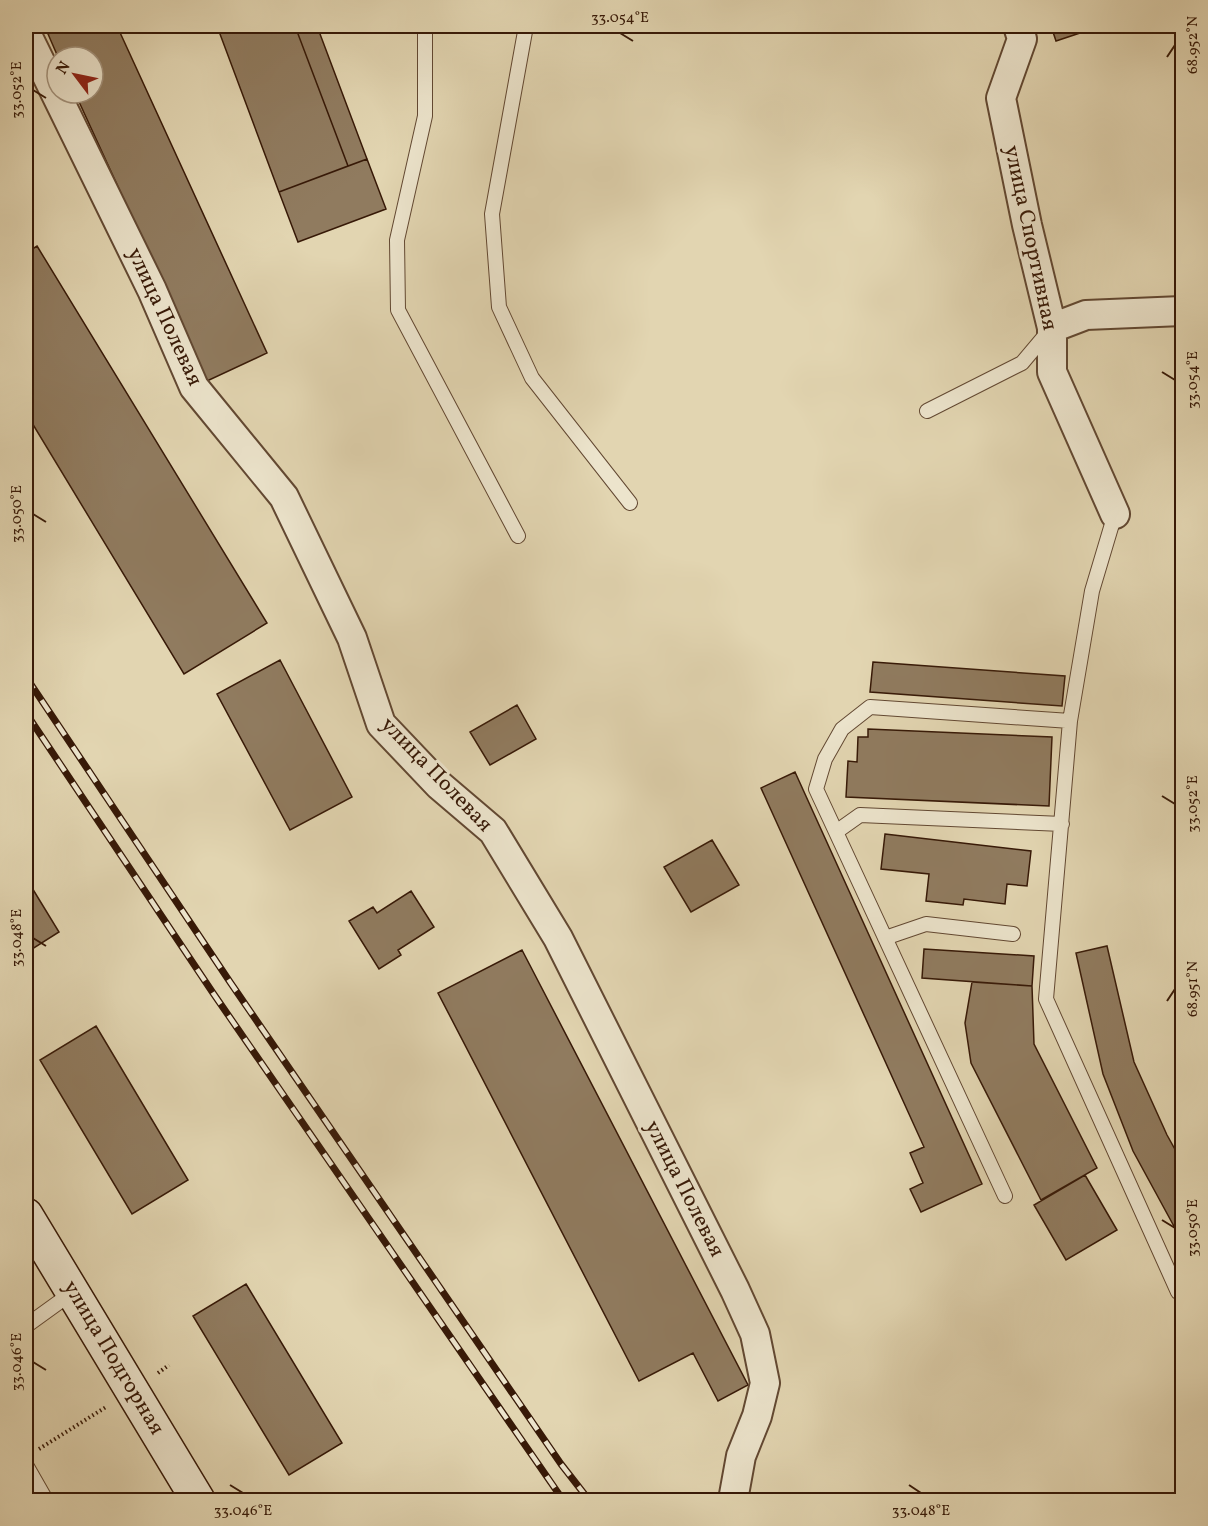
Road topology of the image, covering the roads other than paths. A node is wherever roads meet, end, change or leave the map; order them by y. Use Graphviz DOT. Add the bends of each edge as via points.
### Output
graph roads {
  1 [pos="425,26"];
  2 [pos="526,26"];
  3 [pos="1018,26"];
  4 [pos="26,33"];
  5 [pos="1182,311"];
  6 [pos="1052,328"];
  7 [pos="927,411"];
  8 [pos="630,503"];
  9 [pos="1115,514"];
  10 [pos="518,536"];
  11 [pos="1070,721"];
  12 [pos="1062,824"];
  13 [pos="836,832"];
  14 [pos="1013,934"];
  15 [pos="885,939"];
  16 [pos="1005,1196"];
  17 [pos="26,1215"];
  18 [pos="73,1292"];
  19 [pos="1178,1292"];
  20 [pos="26,1326"];
  21 [pos="26,1464"];
  22 [pos="46,1500"];
  23 [pos="198,1500"];
  24 [pos="733,1500"];
  1 -- 10 [label="lane" via="425,116 397,240 398,310"];
  2 -- 8 [label="lane" via="492,214 499,307 532,378"];
  3 -- 6 [label="street, улица Спортивная" via="1022,39 1001,98"];
  4 -- 24 [label="street, улица Полевая" via="195,387 284,497 352,638 381,724 492,831 558,938 735,1290 755,1334 765,1383 741,1455"];
  5 -- 6 [label="street" via="1086,315"];
  6 -- 7 [label="lane" via="1022,363"];
  6 -- 9 [label="street, улица Спортивная" via="1052,372"];
  9 -- 11 [label="lane" via="1092,591"];
  11 -- 12 [label="lane"];
  11 -- 13 [label="lane" via="870,707 842,729 825,759 816,789"];
  12 -- 13 [label="lane" via="860,815"];
  12 -- 19 [label="lane" via="1046,999"];
  13 -- 15 [label="lane"];
  14 -- 15 [label="lane" via="926,924"];
  15 -- 16 [label="lane"];
  17 -- 18 [label="main road, улица Подгорная"];
  18 -- 20 [label="lane"];
  18 -- 23 [label="main road, улица Подгорная"];
  21 -- 22 [label="lane"];
}
